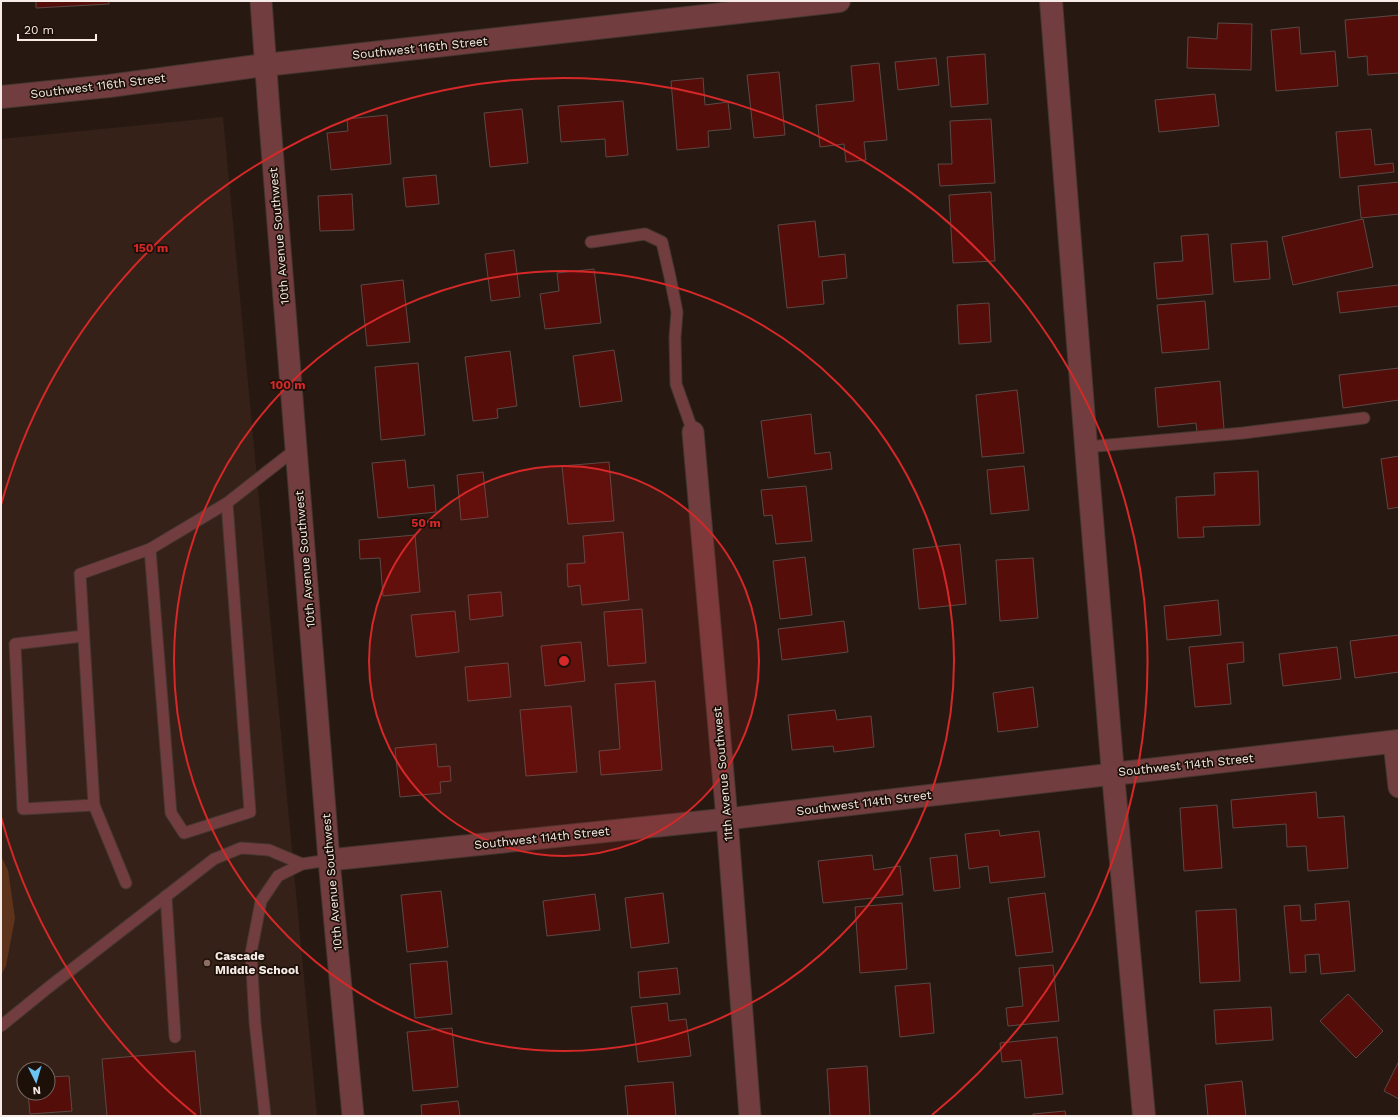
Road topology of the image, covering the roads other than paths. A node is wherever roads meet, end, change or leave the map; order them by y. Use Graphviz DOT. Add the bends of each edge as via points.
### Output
graph roads {
  1 [pos="261,1"];
  2 [pos="840,1"];
  3 [pos="1051,1"];
  4 [pos="266,65"];
  5 [pos="1,97"];
  6 [pos="591,242"];
  7 [pos="1364,418"];
  8 [pos="693,432"];
  9 [pos="1086,447"];
  10 [pos="296,449"];
  11 [pos="227,503"];
  12 [pos="150,549"];
  13 [pos="84,636"];
  14 [pos="1396,741"];
  15 [pos="1113,774"];
  16 [pos="1399,787"];
  17 [pos="94,805"];
  18 [pos="726,819"];
  19 [pos="329,860"];
  20 [pos="302,864"];
  21 [pos="126,883"];
  22 [pos="166,896"];
  23 [pos="1,1026"];
  24 [pos="175,1037"];
  25 [pos="265,1116"];
  26 [pos="353,1116"];
  27 [pos="750,1116"];
  28 [pos="1144,1116"];
  1 -- 4 [label="street, 10th Avenue Southwest"];
  2 -- 4 [label="street, Southwest 116th Street"];
  3 -- 9 [label="street"];
  4 -- 5 [label="street, Southwest 116th Street" via="109,86"];
  4 -- 10 [label="street, 10th Avenue Southwest"];
  6 -- 8 [label="lane" via="645,234 662,242 677,312 676,384"];
  7 -- 9 [label="lane" via="1243,433"];
  8 -- 18 [label="street, 11th Avenue Southwest"];
  9 -- 15 [label="street"];
  10 -- 11 [label="lane"];
  10 -- 19 [label="street, 10th Avenue Southwest"];
  11 -- 12 [label="lane"];
  11 -- 12 [label="lane" via="250,812 184,833 171,813"];
  12 -- 13 [label="lane" via="80,574"];
  13 -- 17 [label="lane"];
  13 -- 17 [label="lane" via="15,644 23,809"];
  14 -- 15 [label="street, Southwest 114th Street"];
  14 -- 16 [label="street"];
  15 -- 18 [label="street, Southwest 114th Street"];
  15 -- 28 [label="street"];
  17 -- 21 [label="lane"];
  18 -- 19 [label="street, Southwest 114th Street"];
  18 -- 27 [label="street, 11th Avenue Southwest"];
  19 -- 20 [label="lane"];
  19 -- 26 [label="street, 10th Avenue Southwest"];
  20 -- 22 [label="lane" via="269,850 241,848 214,859"];
  20 -- 25 [label="lane" via="278,876 261,901 252,953 255,1023"];
  22 -- 23 [label="lane"];
  22 -- 24 [label="lane"];
}
